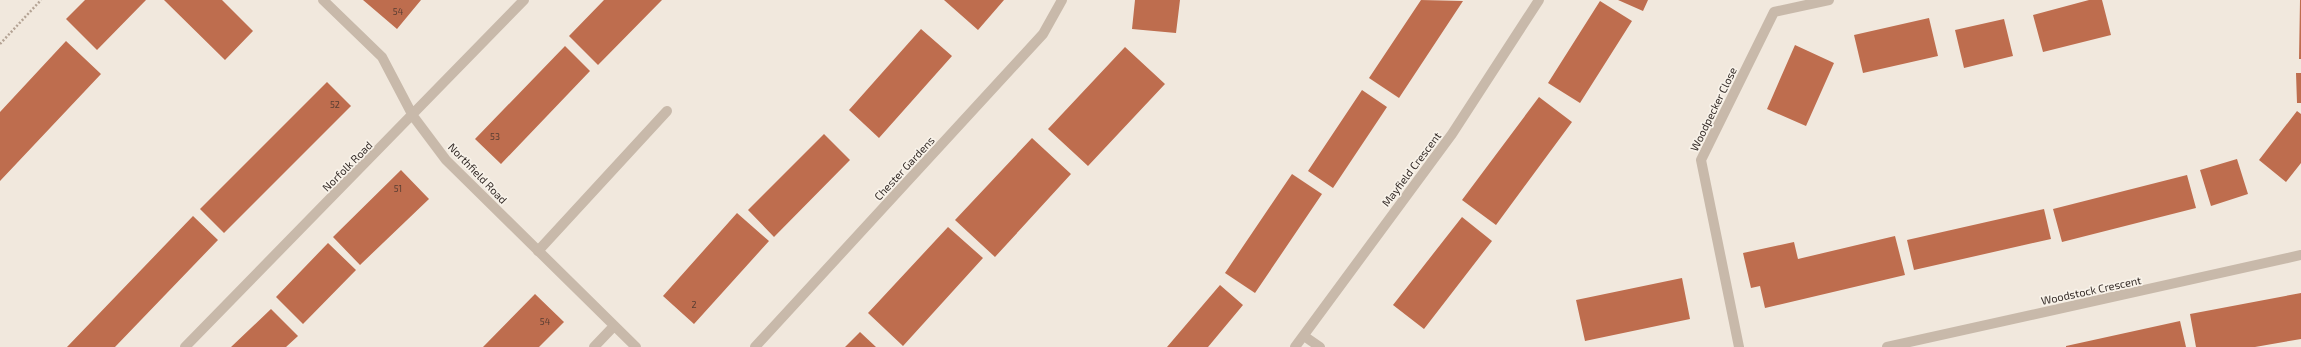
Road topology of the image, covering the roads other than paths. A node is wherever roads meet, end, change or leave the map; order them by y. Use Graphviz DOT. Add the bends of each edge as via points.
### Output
graph roads {
  1 [pos="323,0"];
  2 [pos="524,0"];
  3 [pos="1062,0"];
  4 [pos="1539,0"];
  5 [pos="1829,0"];
  6 [pos="667,111"];
  7 [pos="413,116"];
  8 [pos="538,251"];
  9 [pos="2301,256"];
  10 [pos="614,326"];
  11 [pos="1304,336"];
  12 [pos="185,347"];
  13 [pos="594,347"];
  14 [pos="636,347"];
  15 [pos="756,347"];
  16 [pos="1295,347"];
  17 [pos="1320,347"];
  18 [pos="1739,347"];
  19 [pos="1887,347"];
  1 -- 7 [label="street, Northfield Road" via="382,58"];
  2 -- 7 [label="street, Norfolk Road"];
  3 -- 15 [label="street, Chester Gardens" via="1043,34"];
  4 -- 11 [label="street, Mayfield Crescent" via="1452,134"];
  5 -- 18 [label="street, Woodpecker Close" via="1774,12 1701,160"];
  6 -- 8 [label="street"];
  7 -- 8 [label="street, Northfield Road" via="446,160"];
  7 -- 12 [label="street, Norfolk Road"];
  8 -- 10 [label="street, Northfield Road"];
  9 -- 19 [label="street, Woodstock Crescent"];
  10 -- 13 [label="street"];
  10 -- 14 [label="street, Northfield Road"];
  11 -- 16 [label="street, Mayfield Crescent"];
  11 -- 17 [label="street"];
}
